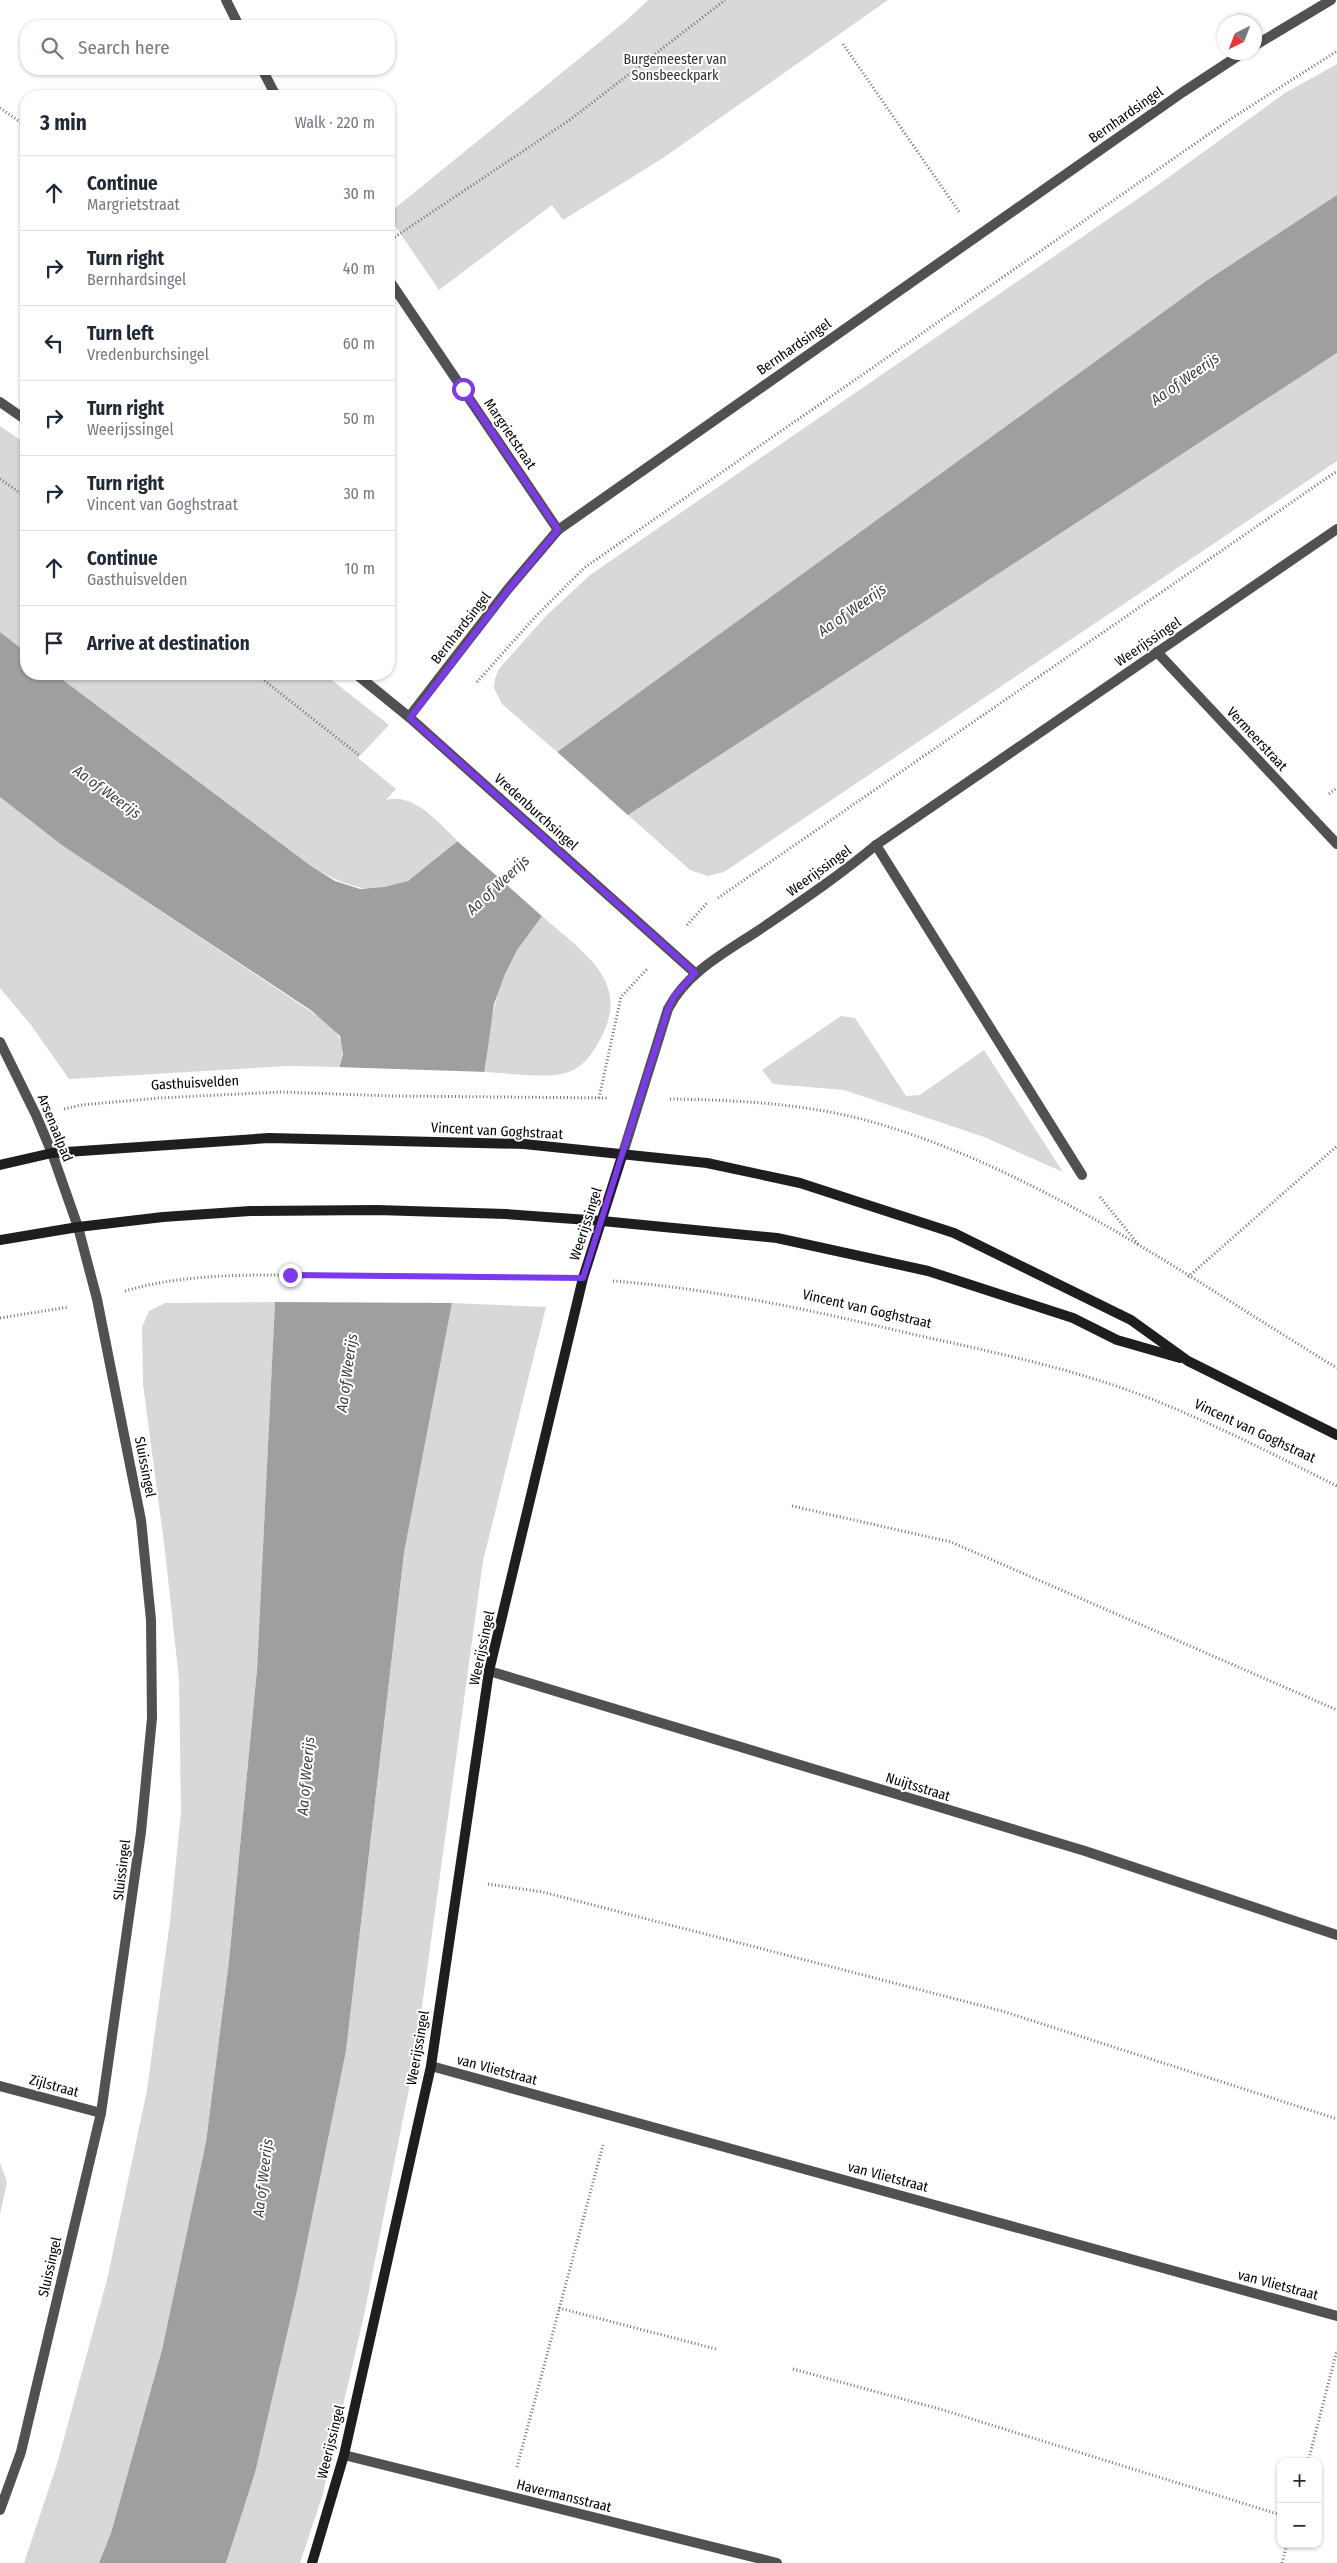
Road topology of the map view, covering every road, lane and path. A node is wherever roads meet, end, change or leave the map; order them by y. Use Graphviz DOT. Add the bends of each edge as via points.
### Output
graph roads {
  1 [pos="226,0"];
  2 [pos="725,0"];
  3 [pos="1331,0"];
  4 [pos="236,20"];
  5 [pos="1262,41"];
  6 [pos="844,44"];
  7 [pos="1337,52"];
  8 [pos="1232,60"];
  9 [pos="265,75"];
  10 [pos="273,90"];
  11 [pos="0,108"];
  12 [pos="20,122"];
  13 [pos="976,236"];
  14 [pos="395,237"];
  15 [pos="395,289"];
  16 [pos="0,402"];
  17 [pos="20,416"];
  18 [pos="1337,471"];
  19 [pos="0,479"];
  20 [pos="20,494"];
  21 [pos="1337,529"];
  22 [pos="558,530"];
  23 [pos="1157,652"];
  24 [pos="264,680"];
  25 [pos="363,680"];
  26 [pos="477,682"];
  27 [pos="410,718"];
  28 [pos="360,756"];
  29 [pos="1337,844"];
  30 [pos="876,846"];
  31 [pos="718,898"];
  32 [pos="695,973"];
  33 [pos="0,1042"];
  34 [pos="599,1098"];
  35 [pos="640,1099"];
  36 [pos="36,1115"];
  37 [pos="1337,1146"];
  38 [pos="623,1153"];
  39 [pos="52,1154"];
  40 [pos="0,1165"];
  41 [pos="1082,1175"];
  42 [pos="602,1221"];
  43 [pos="78,1227"];
  44 [pos="0,1240"];
  45 [pos="1141,1247"];
  46 [pos="233,1275"];
  47 [pos="1188,1276"];
  48 [pos="583,1278"];
  49 [pos="1188,1361"];
  50 [pos="1337,1368"];
  51 [pos="1337,1435"];
  52 [pos="1337,1486"];
  53 [pos="792,1506"];
  54 [pos="489,1671"];
  55 [pos="1337,1710"];
  56 [pos="458,1880"];
  57 [pos="1337,1935"];
  58 [pos="431,2066"];
  59 [pos="0,2086"];
  60 [pos="101,2113"];
  61 [pos="611,2115"];
  62 [pos="1337,2119"];
  63 [pos="559,2308"];
  64 [pos="1337,2316"];
  65 [pos="716,2349"];
  66 [pos="1337,2350"];
  67 [pos="793,2369"];
  68 [pos="344,2456"];
  69 [pos="1309,2458"];
  70 [pos="509,2497"];
  71 [pos="0,2510"];
  72 [pos="1277,2514"];
  73 [pos="1286,2548"];
  74 [pos="312,2563"];
  75 [pos="777,2563"];
  76 [pos="1282,2563"];
  1 -- 4 [label="street"];
  2 -- 14 [label="path" via="571,119"];
  3 -- 5 [label="street"];
  6 -- 13 [label="path"];
  7 -- 26 [label="path" via="1232,118 584,568"];
  8 -- 13 [label="street, Bernhardsingel"];
  9 -- 10 [label="street"];
  11 -- 12 [label="path"];
  13 -- 22 [label="street, Bernhardsingel"];
  15 -- 22 [label="street, Margrietstraat"];
  16 -- 17 [label="street"];
  18 -- 31 [label="path"];
  19 -- 20 [label="path"];
  21 -- 23 [label="street, Weerijssingel"];
  22 -- 27 [label="street, Bernhardsingel"];
  23 -- 29 [label="street, Vermeerstraat"];
  23 -- 30 [label="street, Weerijssingel"];
  24 -- 28 [label="path"];
  25 -- 27 [label="street, Vredenburchsingel"];
  27 -- 32 [label="street, Vredenburchsingel"];
  30 -- 32 [label="street, Weerijssingel" via="841,875"];
  30 -- 41 [label="street"];
  32 -- 35 [label="street, Weerijssingel" via="674,996 668,1009"];
  33 -- 36 [label="street, Arsenaalpad"];
  34 -- 36 [label="path, Gasthuisvelden" via="281,1092 80,1104"];
  35 -- 38 [label="street, Weerijssingel"];
  35 -- 45 [label="path" via="744,1100 814,1109 886,1126 964,1154 1038,1187"];
  36 -- 39 [label="street, Arsenaalpad"];
  37 -- 47 [label="path"];
  38 -- 39 [label="main road, Vincent van Goghstraat" via="524,1144 269,1138"];
  38 -- 42 [label="main road, Weerijssingel"];
  38 -- 49 [label="main road, Vincent van Goghstraat" via="707,1163 800,1183 954,1233 1131,1320"];
  39 -- 40 [label="main road"];
  39 -- 43 [label="street, Arsenaalpad"];
  41 -- 45 [label="path"];
  42 -- 43 [label="main road, Vincent van Goghstraat" via="377,1210 250,1211"];
  42 -- 48 [label="main road, Weerijssingel"];
  42 -- 49 [label="main road, Vincent van Goghstraat" via="777,1238 928,1272 1073,1318 1117,1340"];
  43 -- 44 [label="main road"];
  43 -- 60 [label="street, Sluissingel" via="97,1299 141,1520 151,1620 152,1718 141,1832"];
  45 -- 47 [label="path"];
  46 -- 48 [label="path, Vincent van Goghstraat"];
  47 -- 50 [label="path"];
  48 -- 52 [label="path, Vincent van Goghstraat" via="674,1285 765,1300 1055,1366 1143,1396 1229,1432"];
  48 -- 54 [label="main road, Weerijssingel"];
  49 -- 51 [label="main road, Vincent van Goghstraat"];
  53 -- 55 [label="path" via="952,1542"];
  54 -- 56 [label="main road, Weerijssingel"];
  54 -- 57 [label="street, Nuijtsstraat" via="1085,1852"];
  56 -- 58 [label="main road, Weerijssingel"];
  56 -- 62 [label="path" via="543,1892 1002,2011"];
  58 -- 61 [label="street, van Vlietstraat"];
  58 -- 68 [label="main road, Weerijssingel"];
  59 -- 60 [label="street, Zijlstraat"];
  60 -- 71 [label="street, Sluissingel" via="21,2452"];
  61 -- 63 [label="path"];
  61 -- 64 [label="street, van Vlietstraat"];
  63 -- 65 [label="path"];
  63 -- 70 [label="path"];
  66 -- 69 [label="path"];
  67 -- 72 [label="path" via="943,2410"];
  68 -- 70 [label="street, Havermansstraat"];
  68 -- 74 [label="main road, Weerijssingel"];
  70 -- 75 [label="street, Havermansstraat"];
  73 -- 76 [label="path"];
}
